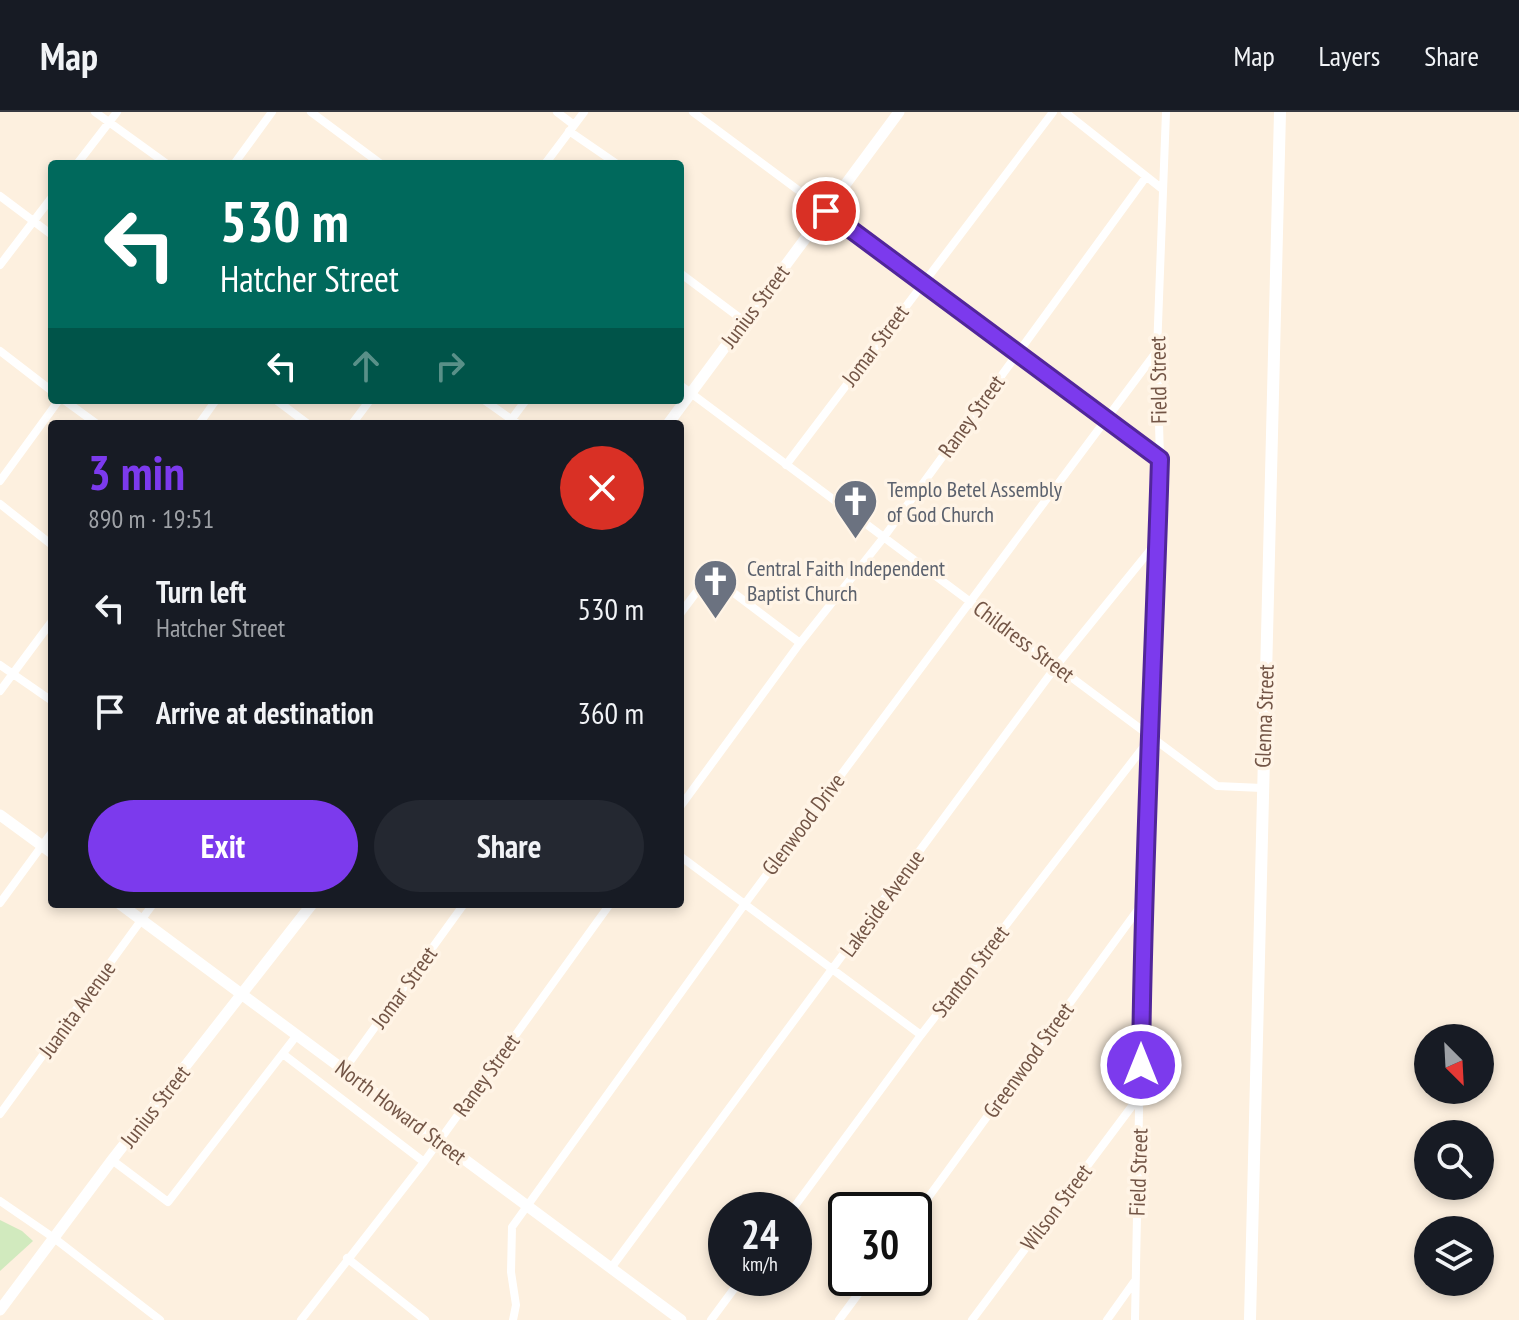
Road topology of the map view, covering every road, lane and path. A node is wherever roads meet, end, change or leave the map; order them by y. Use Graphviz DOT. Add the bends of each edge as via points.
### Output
graph roads {
  1 [pos="95,112"];
  2 [pos="117,112"];
  3 [pos="272,112"];
  4 [pos="311,112"];
  5 [pos="557,112"];
  6 [pos="584,112"];
  7 [pos="693,112"];
  8 [pos="899,112"];
  9 [pos="1053,112"];
  10 [pos="1065,112"];
  11 [pos="1166,112"];
  12 [pos="1280,112"];
  13 [pos="109,123"];
  14 [pos="572,128"];
  15 [pos="80,160"];
  16 [pos="161,160"];
  17 [pos="237,160"];
  18 [pos="376,160"];
  19 [pos="548,160"];
  20 [pos="612,160"];
  21 [pos="1146,177"];
  22 [pos="1161,188"];
  23 [pos="0,196"];
  24 [pos="48,202"];
  25 [pos="826,211"];
  26 [pos="33,221"];
  27 [pos="48,232"];
  28 [pos="0,265"];
  29 [pos="684,276"];
  30 [pos="922,282"];
  31 [pos="744,321"];
  32 [pos="0,351"];
  33 [pos="1157,351"];
  34 [pos="1017,353"];
  35 [pos="48,388"];
  36 [pos="684,388"];
  37 [pos="691,393"];
  38 [pos="684,402"];
  39 [pos="58,404"];
  40 [pos="67,404"];
  41 [pos="281,404"];
  42 [pos="489,404"];
  43 [pos="1107,419"];
  44 [pos="91,420"];
  45 [pos="303,420"];
  46 [pos="510,420"];
  47 [pos="1160,459"];
  48 [pos="786,465"];
  49 [pos="0,481"];
  50 [pos="0,504"];
  51 [pos="884,537"];
  52 [pos="1157,541"];
  53 [pos="48,542"];
  54 [pos="969,601"];
  55 [pos="684,609"];
  56 [pos="48,626"];
  57 [pos="800,643"];
  58 [pos="0,665"];
  59 [pos="1057,665"];
  60 [pos="13,673"];
  61 [pos="0,691"];
  62 [pos="48,698"];
  63 [pos="1152,736"];
  64 [pos="1262,788"];
  65 [pos="684,802"];
  66 [pos="0,815"];
  67 [pos="47,849"];
  68 [pos="684,859"];
  69 [pos="0,903"];
  70 [pos="1143,903"];
  71 [pos="744,905"];
  72 [pos="126,908"];
  73 [pos="150,908"];
  74 [pos="309,908"];
  75 [pos="461,908"];
  76 [pos="607,908"];
  77 [pos="142,920"];
  78 [pos="833,969"];
  79 [pos="243,995"];
  80 [pos="297,1035"];
  81 [pos="921,1035"];
  82 [pos="283,1054"];
  83 [pos="344,1070"];
  84 [pos="1141,1094"];
  85 [pos="0,1114"];
  86 [pos="439,1140"];
  87 [pos="112,1160"];
  88 [pos="424,1162"];
  89 [pos="805,1192"];
  90 [pos="932,1192"];
  91 [pos="0,1201"];
  92 [pos="527,1205"];
  93 [pos="54,1238"];
  94 [pos="347,1258"];
  95 [pos="611,1268"];
  96 [pos="1134,1282"];
  97 [pos="729,1296"];
  98 [pos="857,1296"];
  99 [pos="0,1310"];
  100 [pos="160,1320"];
  101 [pos="301,1320"];
  102 [pos="425,1320"];
  103 [pos="513,1320"];
  104 [pos="681,1320"];
  105 [pos="711,1320"];
  106 [pos="839,1320"];
  107 [pos="972,1320"];
  108 [pos="1107,1320"];
  109 [pos="1135,1320"];
  110 [pos="1250,1320"];
  1 -- 13 [label="street"];
  2 -- 13 [label="street"];
  3 -- 17 [label="street"];
  4 -- 18 [label="street"];
  5 -- 14 [label="street"];
  6 -- 14 [label="street"];
  7 -- 25 [label="street"];
  8 -- 25 [label="street, Junius Street"];
  9 -- 30 [label="street, Jomar Street"];
  10 -- 21 [label="street"];
  11 -- 22 [label="street, Field Street"];
  12 -- 64 [label="main road, Glenna Street"];
  13 -- 15 [label="street"];
  13 -- 16 [label="street"];
  14 -- 19 [label="street"];
  14 -- 20 [label="street"];
  21 -- 22 [label="street"];
  21 -- 34 [label="street, Raney Street"];
  22 -- 33 [label="street, Field Street"];
  23 -- 26 [label="street"];
  24 -- 26 [label="street"];
  25 -- 30 [label="street"];
  25 -- 31 [label="street, Junius Street"];
  26 -- 27 [label="street"];
  26 -- 28 [label="street"];
  29 -- 31 [label="street"];
  30 -- 34 [label="street"];
  30 -- 48 [label="street, Jomar Street"];
  31 -- 37 [label="street, Junius Street"];
  32 -- 35 [label="street"];
  33 -- 43 [label="street, Glenwood Drive"];
  33 -- 47 [label="street, Field Street"];
  34 -- 43 [label="street"];
  34 -- 51 [label="street, Raney Street"];
  36 -- 37 [label="street, Childress Street"];
  37 -- 38 [label="street, Junius Street"];
  37 -- 48 [label="street, Childress Street"];
  39 -- 49 [label="street"];
  40 -- 44 [label="street"];
  41 -- 45 [label="street"];
  42 -- 46 [label="street"];
  43 -- 47 [label="street"];
  43 -- 54 [label="street, Glenwood Drive"];
  47 -- 52 [label="street, Field Street"];
  48 -- 51 [label="street, Childress Street"];
  50 -- 53 [label="street"];
  51 -- 54 [label="street, Childress Street"];
  51 -- 57 [label="street, Raney Street"];
  52 -- 59 [label="street, Lakeside Avenue"];
  52 -- 63 [label="street, Field Street"];
  54 -- 59 [label="street, Childress Street"];
  54 -- 71 [label="street, Glenwood Drive"];
  55 -- 57 [label="street" via="707,578 718,581"];
  56 -- 60 [label="street"];
  57 -- 65 [label="street, Raney Street"];
  58 -- 60 [label="street"];
  59 -- 63 [label="street, Childress Street"];
  59 -- 78 [label="street, Lakeside Avenue"];
  60 -- 61 [label="street"];
  60 -- 62 [label="street"];
  63 -- 64 [label="street, Childress Street" via="1217,786"];
  63 -- 70 [label="street, Field Street"];
  63 -- 81 [label="street, Stanton Street"];
  64 -- 110 [label="main road, Glenna Street"];
  66 -- 67 [label="street"];
  67 -- 69 [label="street"];
  68 -- 71 [label="street"];
  70 -- 84 [label="street, Field Street"];
  70 -- 90 [label="street, Greenwood Street"];
  71 -- 78 [label="street"];
  71 -- 92 [label="street, Glenwood Drive"];
  72 -- 77 [label="street, North Howard Street"];
  73 -- 77 [label="street, Juanita Avenue"];
  74 -- 79 [label="street, Junius Street"];
  75 -- 83 [label="street, Jomar Street"];
  76 -- 86 [label="street, Raney Street"];
  77 -- 79 [label="street, North Howard Street"];
  77 -- 85 [label="street, Juanita Avenue"];
  78 -- 81 [label="street"];
  78 -- 95 [label="street, Lakeside Avenue"];
  79 -- 80 [label="street, North Howard Street"];
  79 -- 87 [label="street, Junius Street"];
  80 -- 82 [label="street"];
  80 -- 83 [label="street, North Howard Street"];
  81 -- 89 [label="street, Stanton Street"];
  82 -- 87 [label="street" via="168,1202"];
  82 -- 88 [label="street"];
  83 -- 86 [label="street, North Howard Street"];
  84 -- 96 [label="street, Field Street"];
  84 -- 107 [label="street, Wilson Street"];
  86 -- 88 [label="street, Raney Street"];
  86 -- 92 [label="street, North Howard Street"];
  87 -- 93 [label="street, Junius Street"];
  88 -- 94 [label="street, Raney Street"];
  91 -- 93 [label="street"];
  92 -- 95 [label="street, North Howard Street"];
  92 -- 103 [label="street, Glenwood Drive" via="512,1227"];
  93 -- 99 [label="street, Junius Street"];
  93 -- 100 [label="street"];
  94 -- 101 [label="street, Raney Street"];
  94 -- 102 [label="street"];
  95 -- 104 [label="street, North Howard Street"];
  96 -- 108 [label="street"];
  96 -- 109 [label="street, Field Street"];
  97 -- 105 [label="street"];
  98 -- 106 [label="street"];
}
